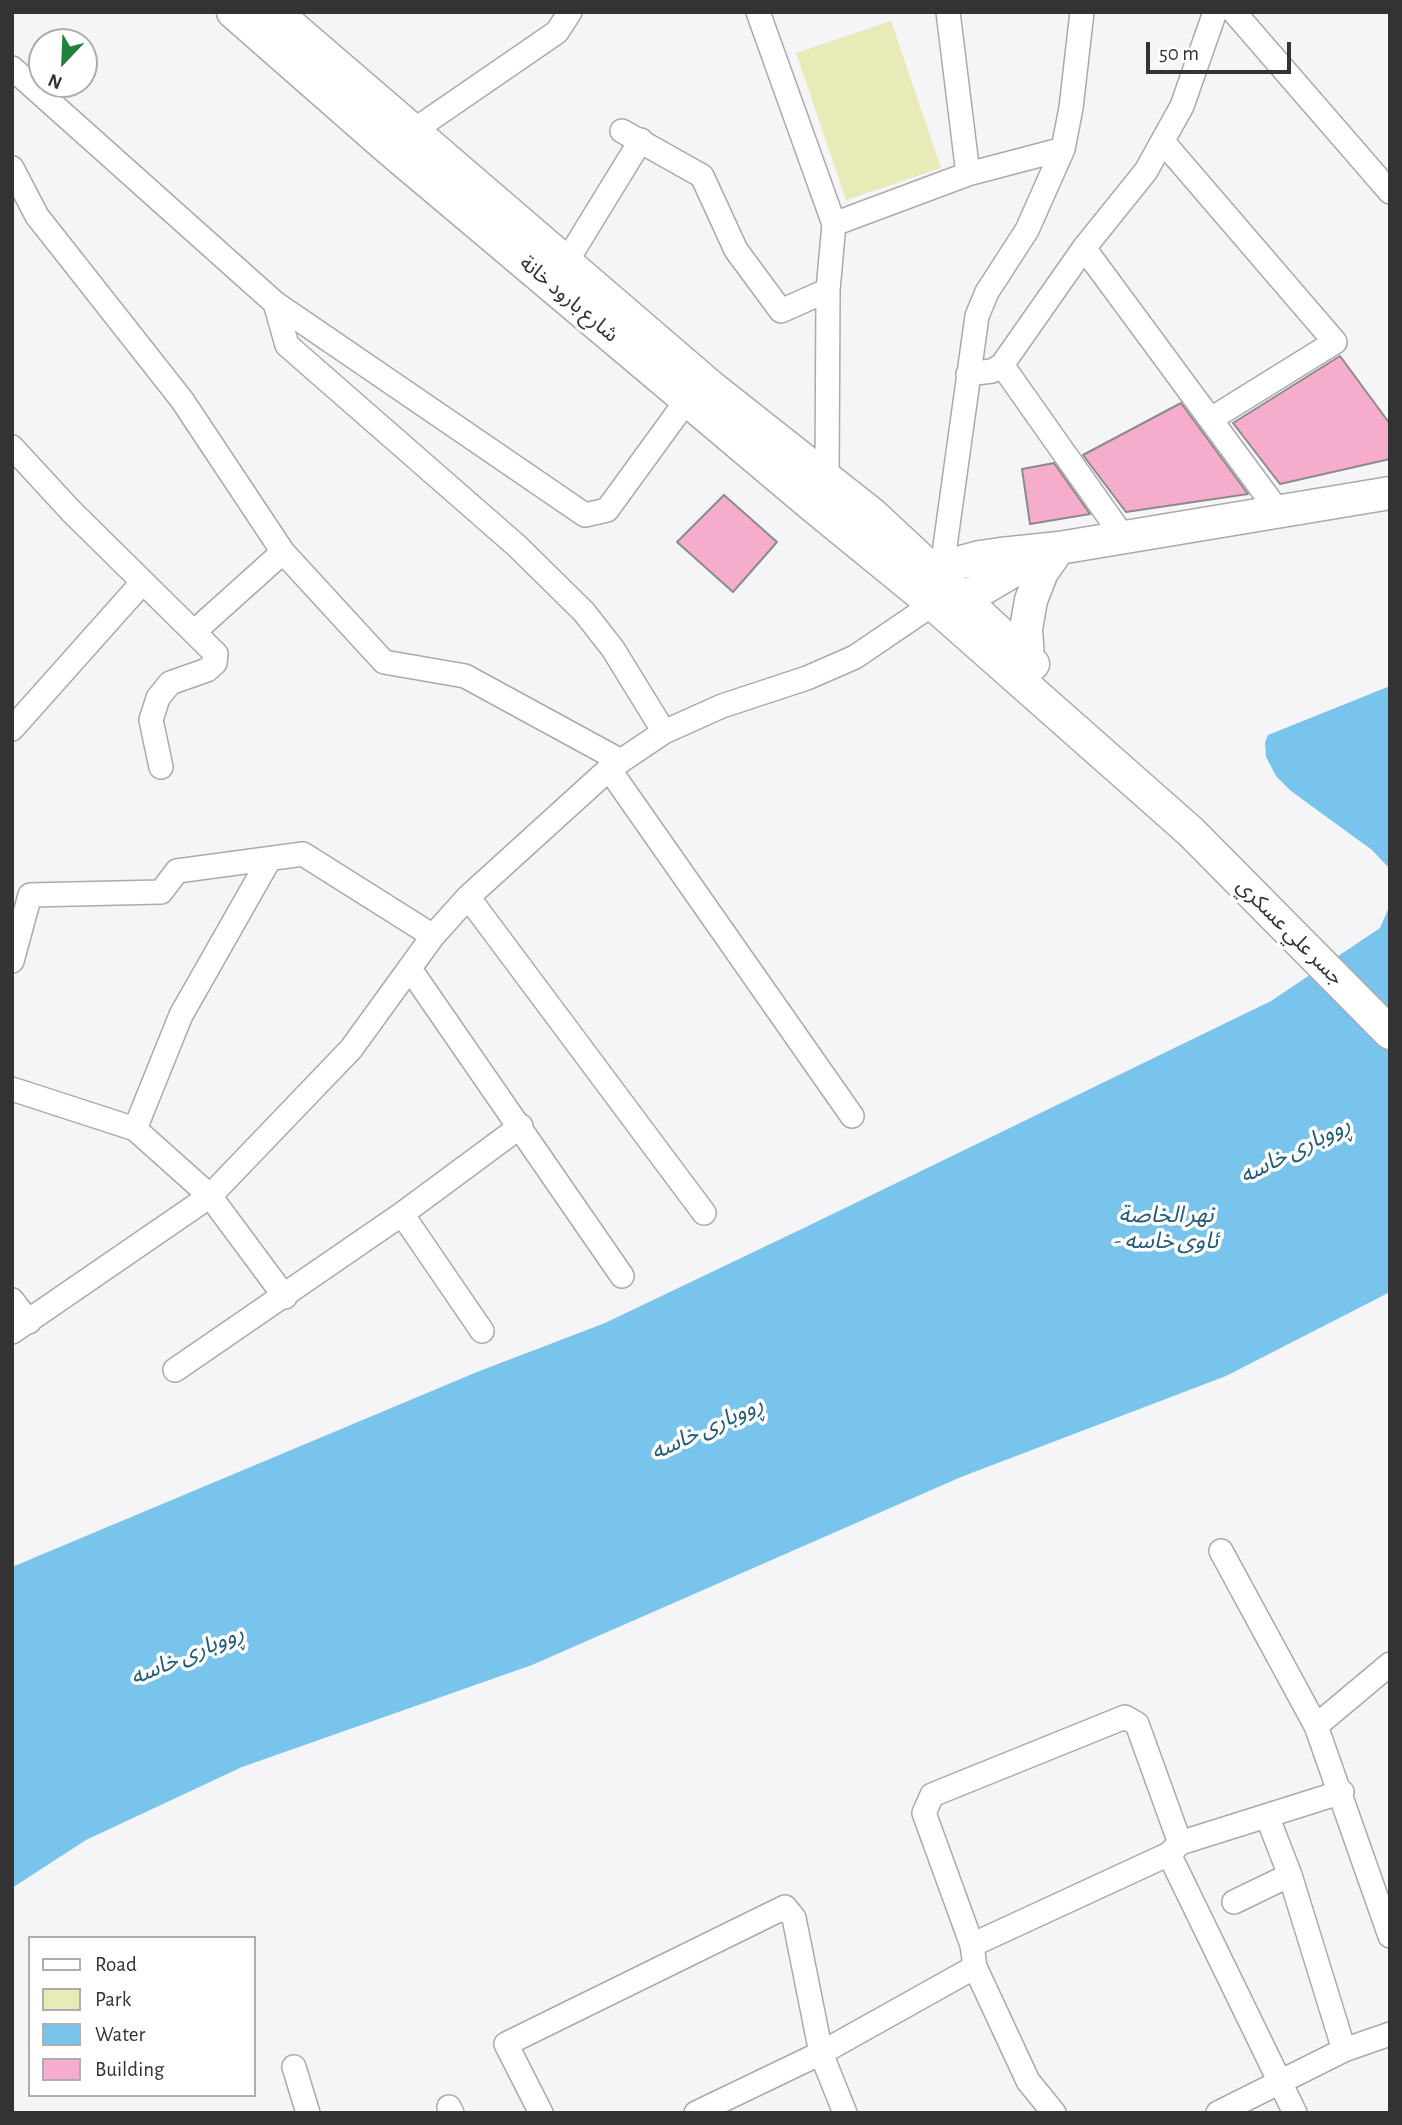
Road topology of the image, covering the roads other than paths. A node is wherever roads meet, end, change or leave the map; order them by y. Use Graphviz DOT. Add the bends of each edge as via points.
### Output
graph roads {
  1 [pos="233,12"];
  2 [pos="275,12"];
  3 [pos="570,12"];
  4 [pos="758,12"];
  5 [pos="948,12"];
  6 [pos="1082,12"];
  7 [pos="1215,12"];
  8 [pos="1234,12"];
  9 [pos="12,68"];
  10 [pos="413,131"];
  11 [pos="1164,144"];
  12 [pos="1063,149"];
  13 [pos="12,168"];
  14 [pos="968,174"];
  15 [pos="1390,192"];
  16 [pos="834,224"];
  17 [pos="1084,248"];
  18 [pos="565,264"];
  19 [pos="828,290"];
  20 [pos="275,303"];
  21 [pos="1002,365"];
  22 [pos="968,374"];
  23 [pos="687,400"];
  24 [pos="1211,419"];
  25 [pos="12,447"];
  26 [pos="827,479"];
  27 [pos="1390,493"];
  28 [pos="1278,511"];
  29 [pos="862,526"];
  30 [pos="1124,538"];
  31 [pos="1055,549"];
  32 [pos="283,552"];
  33 [pos="142,583"];
  34 [pos="945,592"];
  35 [pos="195,631"];
  36 [pos="1028,659"];
  37 [pos="12,730"];
  38 [pos="664,732"];
  39 [pos="615,765"];
  40 [pos="161,767"];
  41 [pos="1198,826"];
  42 [pos="269,860"];
  43 [pos="21,894"];
  44 [pos="468,897"];
  45 [pos="433,936"];
  46 [pos="12,961"];
  47 [pos="410,970"];
  48 [pos="1390,1008"];
  49 [pos="1390,1032"];
  50 [pos="12,1088"];
  51 [pos="852,1115"];
  52 [pos="521,1126"];
  53 [pos="135,1129"];
  54 [pos="210,1196"];
  55 [pos="704,1213"];
  56 [pos="402,1214"];
  57 [pos="622,1276"];
  58 [pos="285,1297"];
  59 [pos="12,1300"];
  60 [pos="20,1327"];
  61 [pos="482,1331"];
  62 [pos="175,1370"];
  63 [pos="1221,1551"];
  64 [pos="1386,1676"];
  65 [pos="1316,1726"];
  66 [pos="1342,1792"];
  67 [pos="1267,1816"];
  68 [pos="1174,1848"];
  69 [pos="1290,1875"];
  70 [pos="1234,1902"];
  71 [pos="1390,1936"];
  72 [pos="974,1956"];
  73 [pos="1390,2034"];
  74 [pos="1344,2050"];
  75 [pos="821,2053"];
  76 [pos="294,2067"];
  77 [pos="1278,2081"];
  78 [pos="308,2113"];
  79 [pos="541,2113"];
  80 [pos="696,2113"];
  81 [pos="845,2113"];
  82 [pos="1054,2113"];
  83 [pos="1218,2113"];
  84 [pos="1295,2113"];
  1 -- 23 [label="main road, شارع بارود خانة"];
  2 -- 10 [label="main road, شارع بارود خانة"];
  3 -- 10 [label="street" via="557,32"];
  4 -- 16 [label="street"];
  5 -- 14 [label="street"];
  6 -- 12 [label="street"];
  7 -- 11 [label="street" via="1194,77"];
  8 -- 15 [label="street"];
  9 -- 20 [label="street"];
  10 -- 18 [label="main road, شارع بارود خانة"];
  11 -- 17 [label="street"];
  11 -- 24 [label="street" via="1335,342"];
  12 -- 14 [label="street"];
  12 -- 22 [label="street" via="1027,230 982,303"];
  13 -- 32 [label="street" via="60,249 182,400"];
  14 -- 16 [label="street"];
  16 -- 19 [label="street"];
  17 -- 21 [label="street"];
  17 -- 24 [label="street"];
  18 -- 19 [label="street" via="632,136 702,176 736,250 781,311"];
  18 -- 26 [label="main road, شارع بارود خانة"];
  19 -- 26 [label="street"];
  20 -- 23 [label="street" via="585,515 607,510"];
  20 -- 38 [label="street" via="287,345 517,546 584,612"];
  21 -- 22 [label="street"];
  21 -- 30 [label="street"];
  22 -- 34 [label="street"];
  23 -- 29 [label="main road, شارع بارود خانة"];
  24 -- 28 [label="street"];
  25 -- 33 [label="street"];
  26 -- 29 [label="main road, شارع بارود خانة"];
  27 -- 28 [label="main road"];
  28 -- 30 [label="main road"];
  29 -- 34 [label="main road, شارع بارود خانة"];
  29 -- 34 [label="main road, شارع بارود خانة" via="908,582"];
  30 -- 31 [label="main road"];
  31 -- 34 [label="main road"];
  31 -- 36 [label="main road" via="1031,600 1026,629"];
  32 -- 35 [label="street"];
  32 -- 39 [label="street" via="384,662 465,676"];
  33 -- 35 [label="street"];
  33 -- 37 [label="street"];
  34 -- 36 [label="main road"];
  34 -- 38 [label="street" via="877,644 831,669 722,706"];
  34 -- 41 [label="main road"];
  35 -- 40 [label="street" via="216,654 215,663 170,683 158,698 150,720"];
  36 -- 41 [label="main road"];
  38 -- 39 [label="street"];
  39 -- 44 [label="street"];
  39 -- 51 [label="street"];
  41 -- 48 [label="main road, جسر علي عسكري"];
  41 -- 49 [label="main road, جسر علي عسكري"];
  42 -- 43 [label="street" via="177,871 161,892"];
  42 -- 45 [label="street" via="303,854"];
  42 -- 53 [label="street" via="192,992"];
  43 -- 46 [label="street"];
  44 -- 45 [label="street"];
  44 -- 55 [label="street"];
  45 -- 47 [label="street"];
  47 -- 52 [label="street"];
  47 -- 54 [label="street" via="351,1049"];
  50 -- 53 [label="street"];
  52 -- 56 [label="street"];
  52 -- 57 [label="street"];
  53 -- 54 [label="street"];
  54 -- 58 [label="street"];
  54 -- 60 [label="street"];
  56 -- 58 [label="street"];
  56 -- 61 [label="street"];
  58 -- 62 [label="street"];
  59 -- 60 [label="street"];
  63 -- 65 [label="street"];
  64 -- 65 [label="street"];
  65 -- 66 [label="street"];
  66 -- 67 [label="street"];
  66 -- 71 [label="street"];
  67 -- 68 [label="street"];
  67 -- 69 [label="street"];
  68 -- 72 [label="street"];
  68 -- 72 [label="street" via="1137,1724 1125,1717 932,1795 924,1813"];
  68 -- 77 [label="street"];
  69 -- 70 [label="street"];
  69 -- 74 [label="street"];
  72 -- 75 [label="street"];
  72 -- 82 [label="street" via="1028,2081"];
  73 -- 74 [label="street"];
  74 -- 77 [label="street"];
  75 -- 79 [label="street" via="794,1918 785,1907 506,2043"];
  75 -- 80 [label="street"];
  75 -- 81 [label="street"];
  76 -- 78 [label="street"];
  77 -- 83 [label="street"];
  77 -- 84 [label="street"];
}
